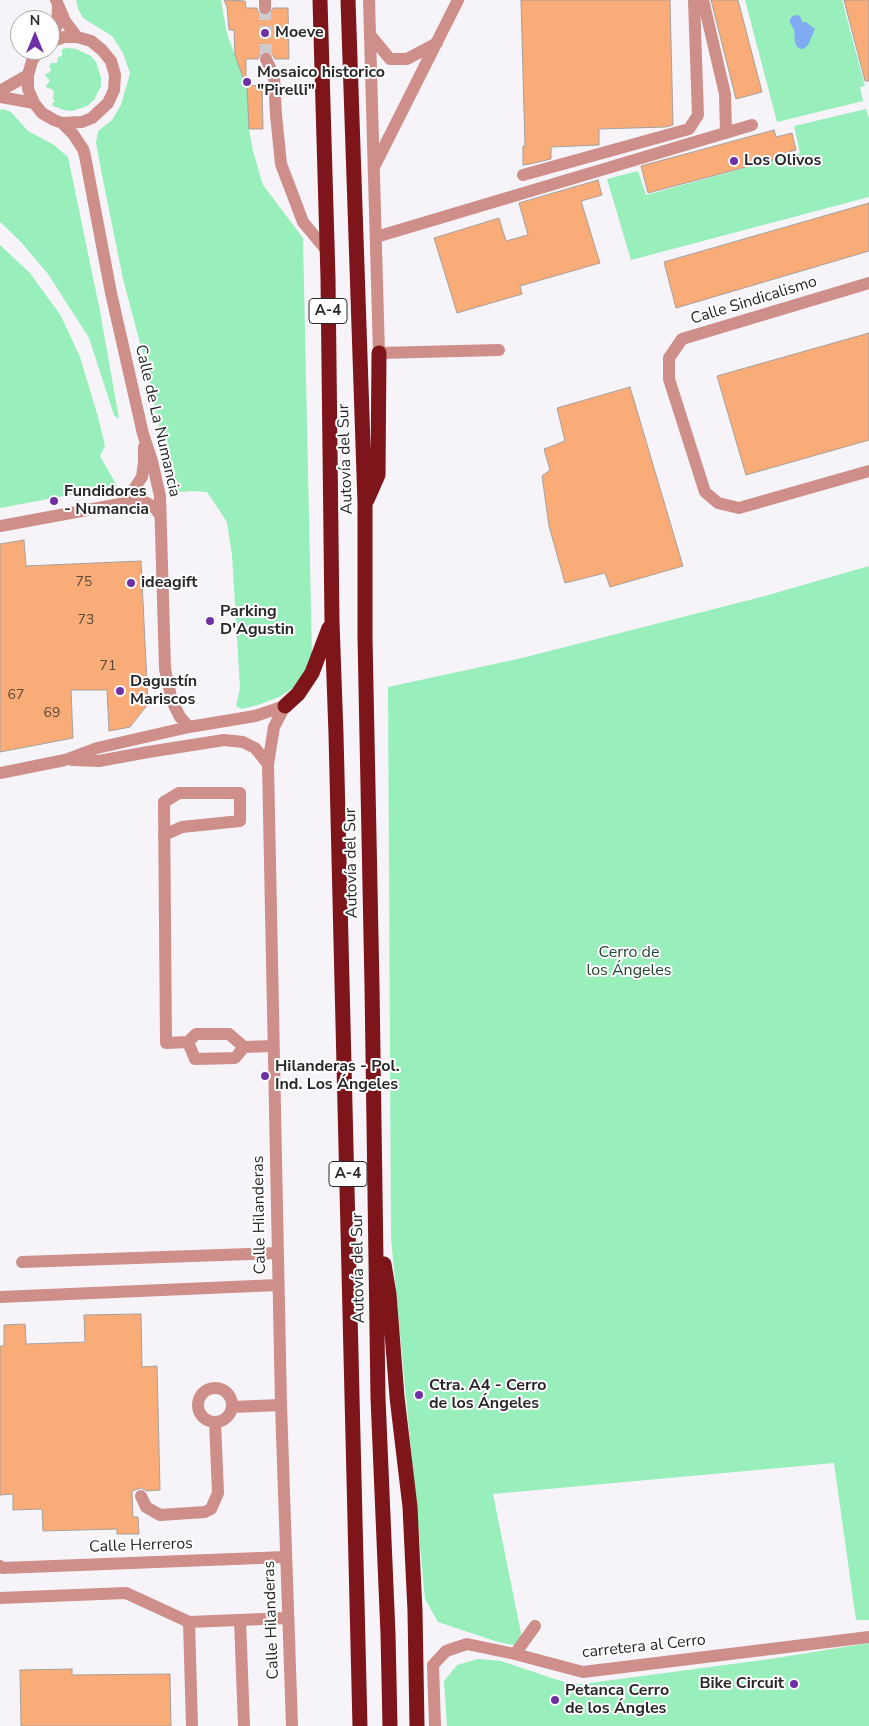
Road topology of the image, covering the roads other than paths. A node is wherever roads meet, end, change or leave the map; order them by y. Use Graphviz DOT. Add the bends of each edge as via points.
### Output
graph roads {
  1 [pos="320,0"];
  2 [pos="348,0"];
  3 [pos="370,0"];
  4 [pos="458,0"];
  5 [pos="694,0"];
  6 [pos="703,0"];
  7 [pos="57,3"];
  8 [pos="371,36"];
  9 [pos="77,37"];
  10 [pos="60,38"];
  11 [pos="437,43"];
  12 [pos="266,59"];
  13 [pos="33,60"];
  14 [pos="28,75"];
  15 [pos="0,91"];
  16 [pos="0,97"];
  17 [pos="34,103"];
  18 [pos="92,118"];
  19 [pos="62,123"];
  20 [pos="752,125"];
  21 [pos="726,133"];
  22 [pos="83,149"];
  23 [pos="375,166"];
  24 [pos="523,175"];
  25 [pos="376,237"];
  26 [pos="327,251"];
  27 [pos="869,284"];
  28 [pos="499,350"];
  29 [pos="379,353"];
  30 [pos="143,434"];
  31 [pos="869,471"];
  32 [pos="121,503"];
  33 [pos="365,504"];
  34 [pos="160,515"];
  35 [pos="0,526"];
  36 [pos="332,622"];
  37 [pos="284,706"];
  38 [pos="189,727"];
  39 [pos="186,747"];
  40 [pos="65,760"];
  41 [pos="268,764"];
  42 [pos="0,773"];
  43 [pos="164,835"];
  44 [pos="188,1042"];
  45 [pos="272,1046"];
  46 [pos="244,1047"];
  47 [pos="376,1221"];
  48 [pos="278,1253"];
  49 [pos="22,1262"];
  50 [pos="278,1285"];
  51 [pos="0,1297"];
  52 [pos="281,1405"];
  53 [pos="232,1407"];
  54 [pos="215,1422"];
  55 [pos="141,1496"];
  56 [pos="285,1557"];
  57 [pos="0,1566"];
  58 [pos="0,1598"];
  59 [pos="288,1618"];
  60 [pos="240,1620"];
  61 [pos="189,1622"];
  62 [pos="535,1626"];
  63 [pos="869,1637"];
  64 [pos="514,1654"];
  65 [pos="192,1726"];
  66 [pos="244,1726"];
  67 [pos="292,1726"];
  68 [pos="360,1726"];
  69 [pos="390,1726"];
  70 [pos="417,1726"];
  71 [pos="435,1726"];
  1 -- 26 [label="highway, Autovía del Sur / A-4"];
  2 -- 33 [label="highway, Autovía del Sur / A-4"];
  3 -- 8 [label="street"];
  4 -- 11 [label="street"];
  5 -- 24 [label="street" via="698,115 690,129"];
  6 -- 21 [label="street" via="725,94"];
  7 -- 9 [label="street"];
  8 -- 11 [label="street" via="390,59 407,59"];
  8 -- 23 [label="street"];
  9 -- 10 [label="street"];
  9 -- 18 [label="street" via="91,41 102,50 111,61 115,75 114,90 108,103"];
  11 -- 23 [label="street"];
  12 -- 26 [label="street" via="274,76 281,164 303,222"];
  13 -- 14 [label="street"];
  14 -- 15 [label="street"];
  14 -- 17 [label="street" via="28,90"];
  16 -- 17 [label="street"];
  17 -- 19 [label="street" via="42,113"];
  18 -- 19 [label="street"];
  18 -- 22 [label="street, Calle de La Numancia"];
  19 -- 22 [label="street, Calle de La Numancia"];
  20 -- 21 [label="street"];
  21 -- 25 [label="street"];
  22 -- 30 [label="street, Calle de La Numancia"];
  23 -- 25 [label="street"];
  25 -- 29 [label="street"];
  26 -- 36 [label="highway, Autovía del Sur / A-4"];
  27 -- 31 [label="street, Calle Sindicalismo" via="682,339 670,358 669,379 705,492 718,503 739,508"];
  28 -- 29 [label="street"];
  29 -- 33 [label="highway" via="378,475"];
  30 -- 32 [label="street" via="142,477"];
  30 -- 34 [label="street, Calle de La Numancia" via="160,496"];
  32 -- 34 [label="street" via="145,502"];
  32 -- 35 [label="street"];
  33 -- 47 [label="highway, Autovía del Sur / A-4"];
  34 -- 38 [label="street, Calle de La Numancia" via="166,669 172,701"];
  36 -- 37 [label="highway" via="312,673 298,694"];
  36 -- 68 [label="highway, Autovía del Sur / A-4"];
  37 -- 38 [label="street" via="255,716"];
  37 -- 41 [label="street, Calle Hilanderas" via="274,727"];
  38 -- 39 [label="street" via="190,743"];
  38 -- 40 [label="street" via="96,748"];
  39 -- 40 [label="street" via="99,762"];
  39 -- 41 [label="street" via="224,740 243,742 256,748"];
  40 -- 42 [label="street"];
  41 -- 45 [label="street, Calle Hilanderas"];
  43 -- 43 [label="street" via="164,802 179,793 240,793 240,821 182,827"];
  43 -- 44 [label="street" via="166,1043"];
  44 -- 46 [label="street" via="196,1034 228,1034"];
  44 -- 46 [label="street" via="194,1059 235,1058"];
  45 -- 46 [label="street"];
  45 -- 48 [label="street, Calle Hilanderas"];
  47 -- 69 [label="highway, Autovía del Sur / A-4" via="378,1398"];
  47 -- 70 [label="highway" via="389,1294 410,1507"];
  48 -- 49 [label="street"];
  48 -- 50 [label="street, Calle Hilanderas"];
  50 -- 51 [label="street"];
  50 -- 52 [label="street, Calle Hilanderas"];
  52 -- 53 [label="street"];
  52 -- 56 [label="street, Calle Hilanderas"];
  53 -- 54 [label="street" via="225,1419"];
  53 -- 54 [label="street" via="230,1397 223,1390 213,1388 202,1393 198,1409 204,1419"];
  54 -- 55 [label="street" via="218,1493 211,1509 160,1515 146,1506"];
  56 -- 57 [label="street, Calle Herreros"];
  56 -- 59 [label="street, Calle Hilanderas"];
  58 -- 61 [label="street" via="126,1593"];
  59 -- 60 [label="street"];
  59 -- 67 [label="street, Calle Hilanderas"];
  60 -- 61 [label="street"];
  60 -- 66 [label="street"];
  61 -- 65 [label="street"];
  62 -- 64 [label="street"];
  63 -- 64 [label="street, carretera al Cerro" via="583,1672"];
  64 -- 71 [label="street, carretera al Cerro" via="467,1644 446,1651 433,1665"];
}
